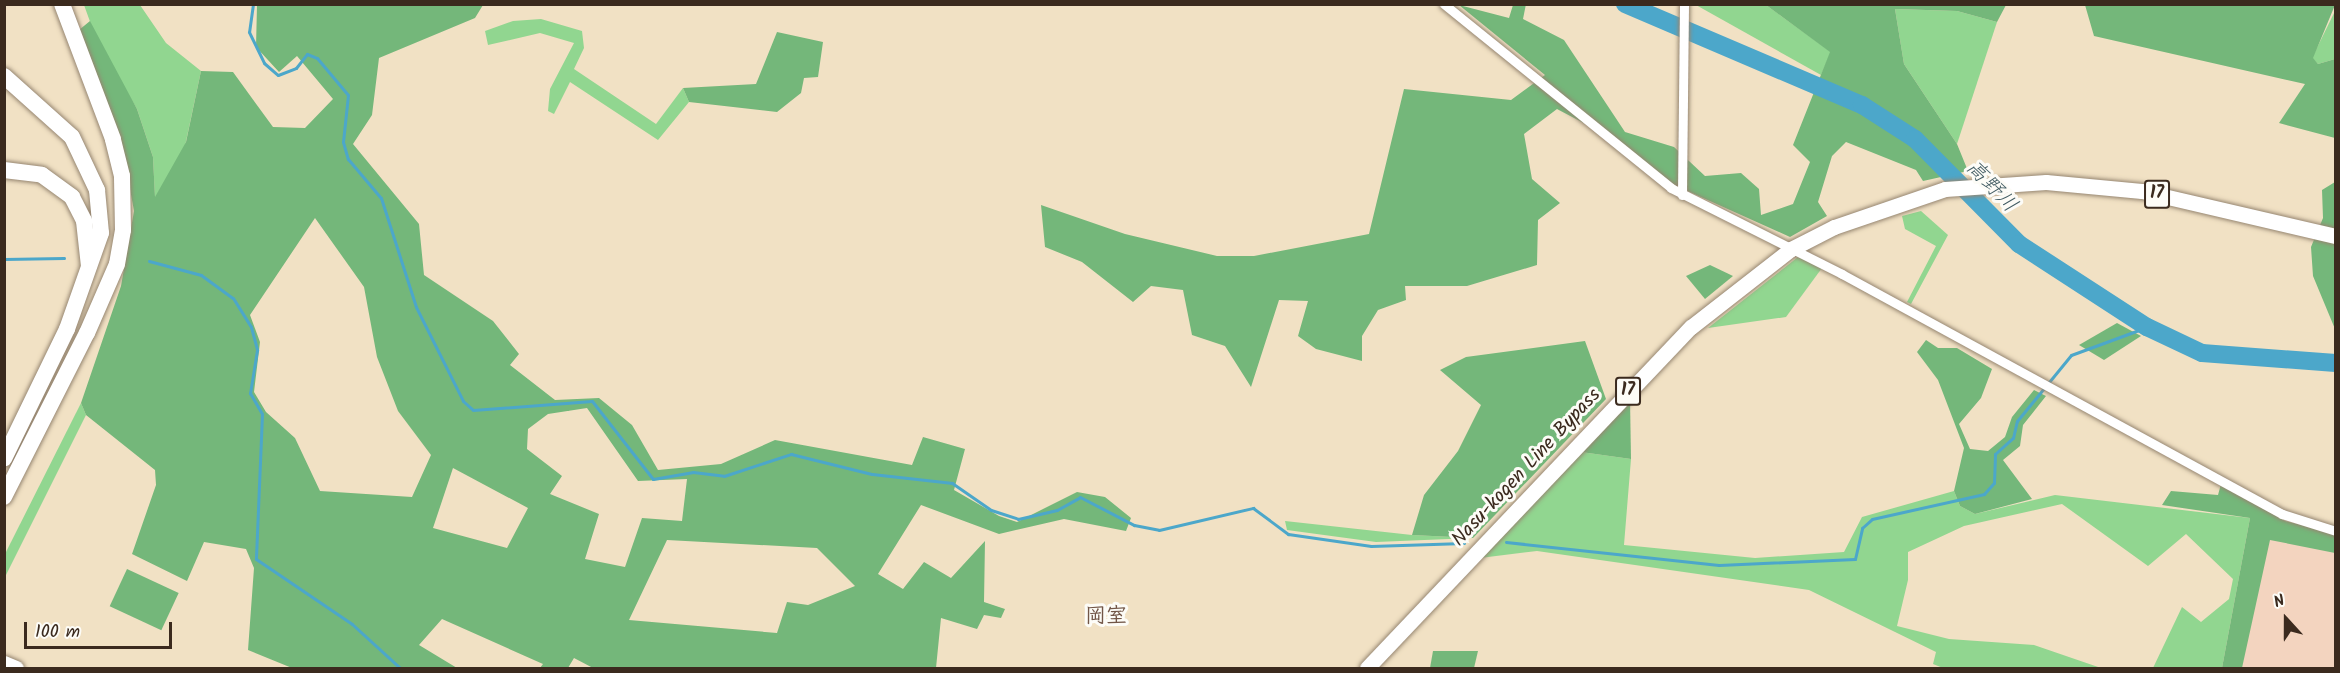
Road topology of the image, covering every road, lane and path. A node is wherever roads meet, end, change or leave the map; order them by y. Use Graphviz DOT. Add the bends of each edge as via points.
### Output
graph roads {
  1 [pos="62,4"];
  2 [pos="1444,4"];
  3 [pos="1684,4"];
  4 [pos="8,73"];
  5 [pos="4,170"];
  6 [pos="1682,195"];
  7 [pos="2336,236"];
  8 [pos="1791,249"];
  9 [pos="90,269"];
  10 [pos="107,282"];
  11 [pos="4,459"];
  12 [pos="4,497"];
  13 [pos="2336,531"];
  14 [pos="4,663"];
  15 [pos="16,669"];
  16 [pos="1366,669"];
  1 -- 10 [label="highway" via="122,176 122,238"];
  2 -- 6 [label="street"];
  3 -- 6 [label="street"];
  4 -- 9 [label="highway" via="60,123 92,176 101,233"];
  4 -- 10 [label="highway" via="61,110 97,161 111,219"];
  5 -- 9 [label="highway" via="42,175 72,197 84,221"];
  6 -- 8 [label="street"];
  7 -- 8 [label="main road, Nasu-kogen Line Bypass / 17" via="2103,186 1975,185 1945,189 1870,212"];
  8 -- 13 [label="street" via="2282,513"];
  8 -- 16 [label="main road, Nasu-kogen Line Bypass / 17" via="1691,327"];
  9 -- 11 [label="highway"];
  10 -- 12 [label="highway"];
  14 -- 15 [label="main road"];
}
